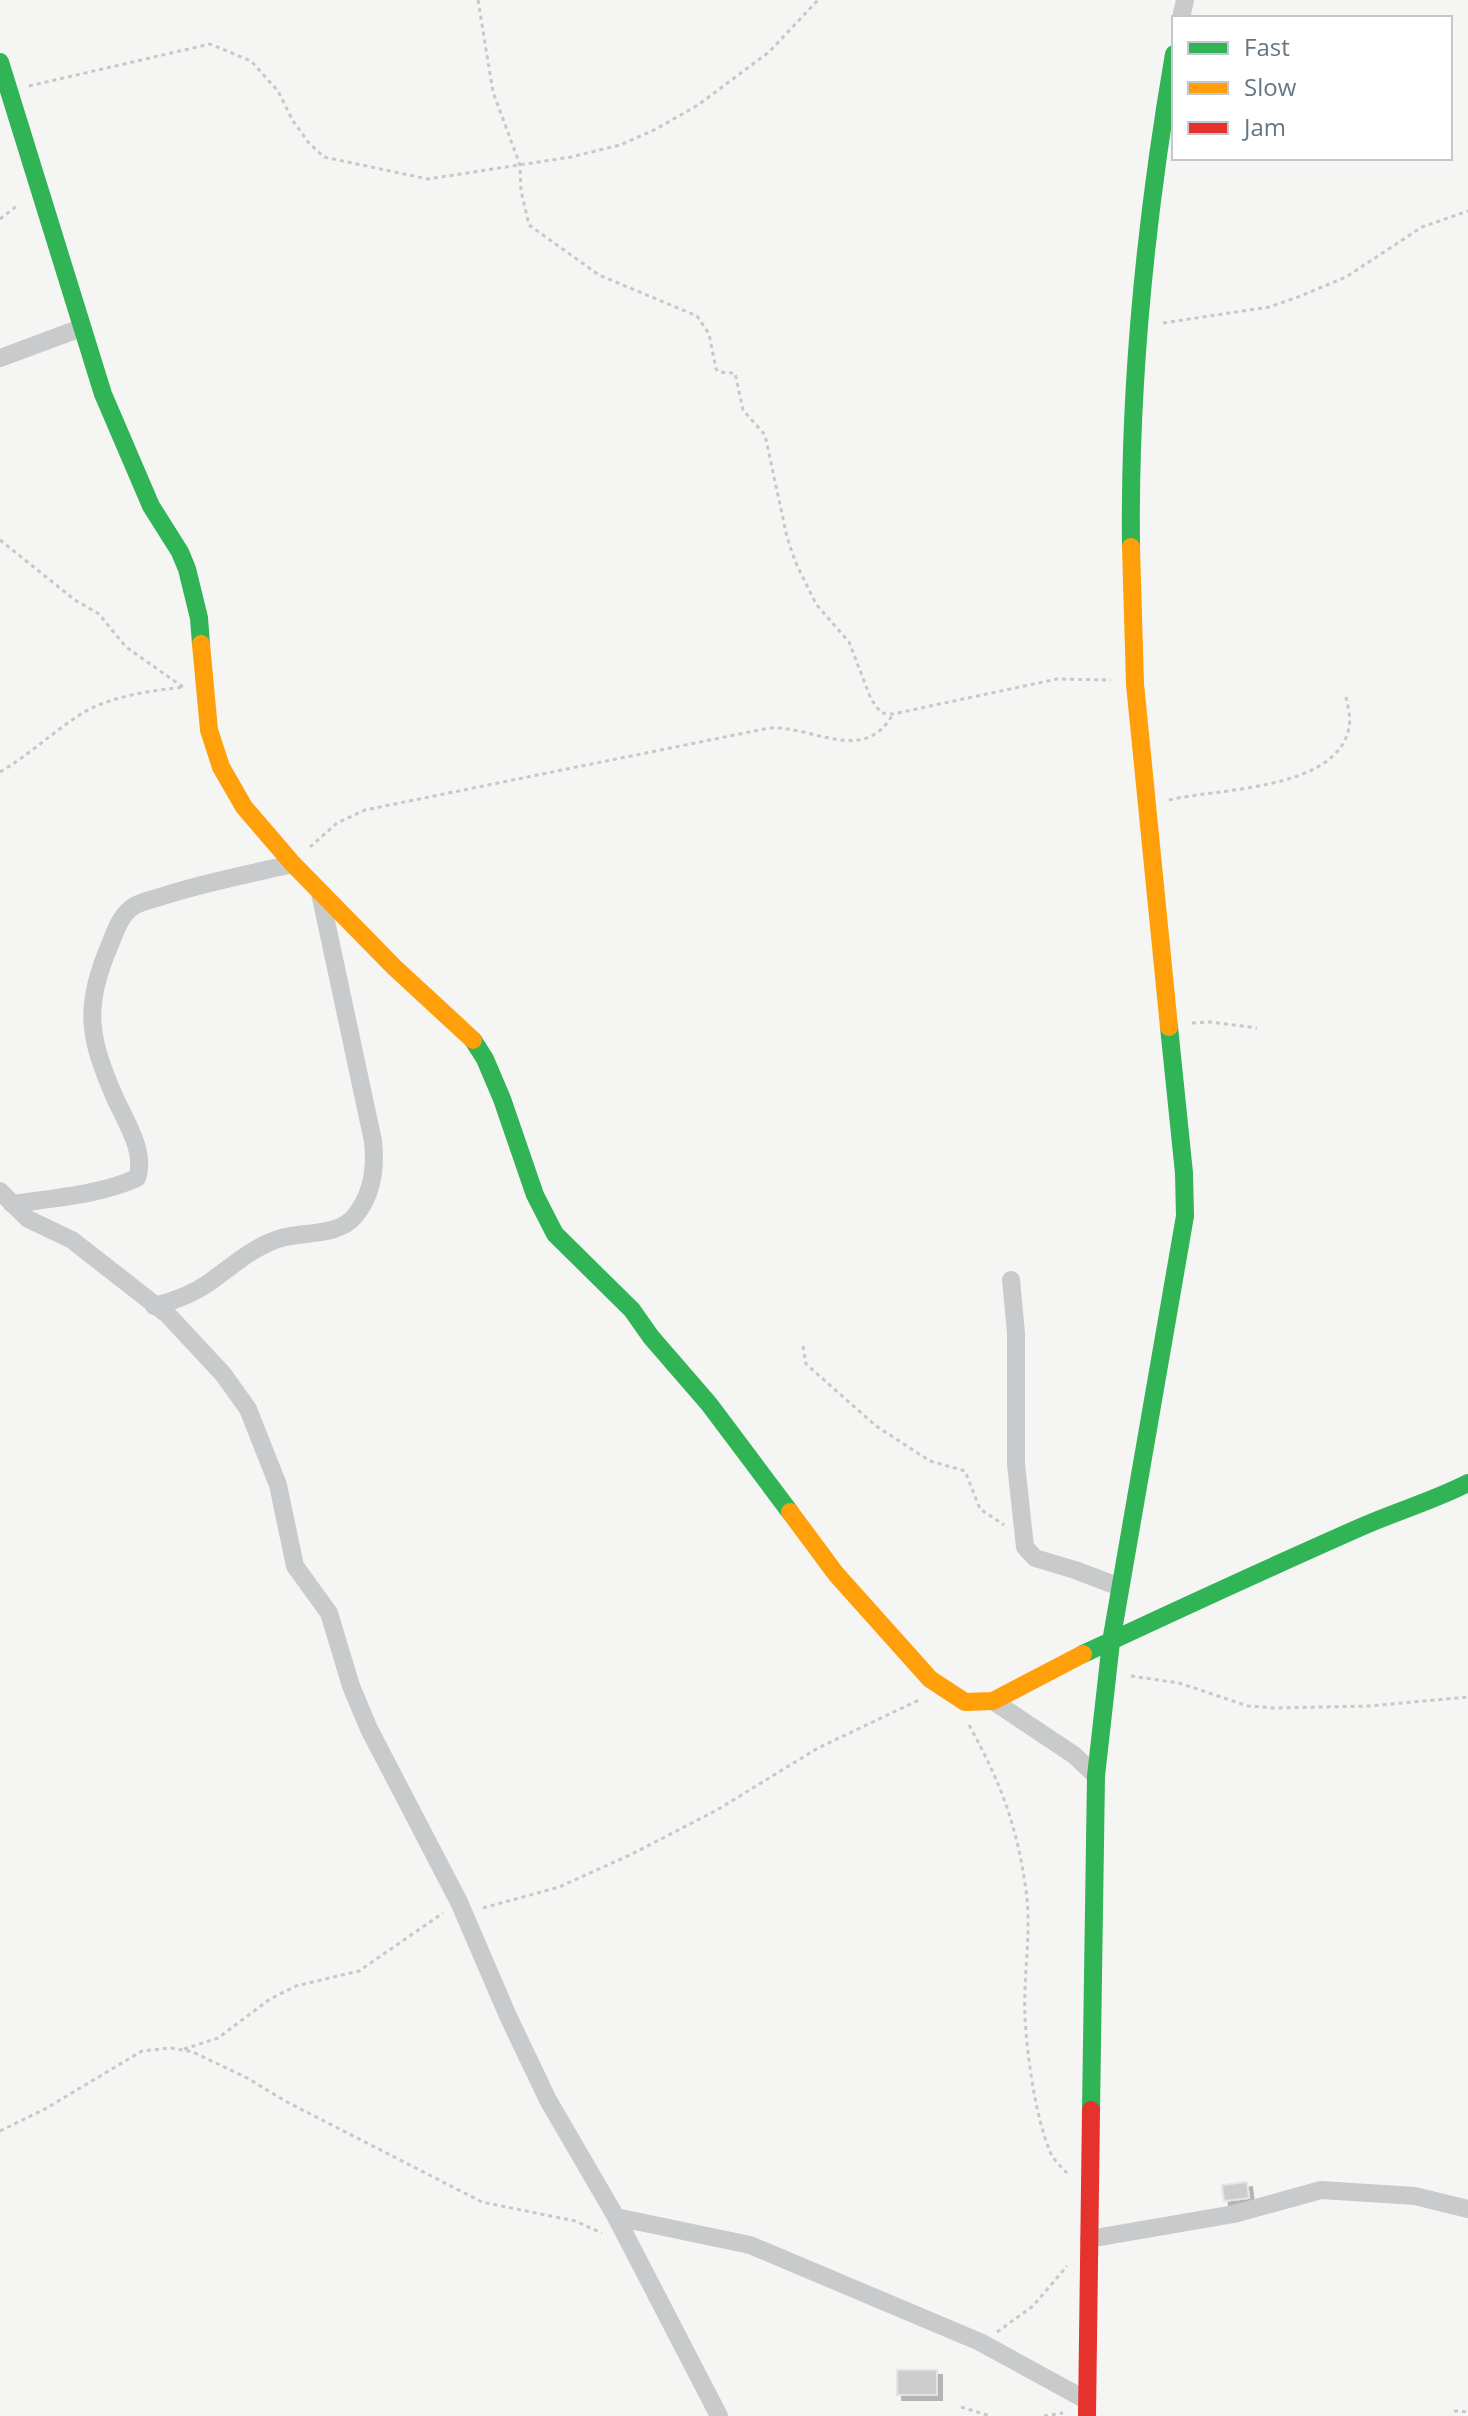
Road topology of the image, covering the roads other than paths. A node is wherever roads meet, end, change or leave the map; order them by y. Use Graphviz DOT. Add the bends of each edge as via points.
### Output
graph roads {
  1 [pos="0,62"];
  2 [pos="1172,66"];
  3 [pos="81,328"];
  4 [pos="0,358"];
  5 [pos="293,864"];
  6 [pos="320,892"];
  7 [pos="6,1198"];
  8 [pos="1011,1280"];
  9 [pos="154,1306"];
  10 [pos="1468,1483"];
  11 [pos="1120,1587"];
  12 [pos="1111,1642"];
  13 [pos="993,1701"];
  14 [pos="1096,1776"];
  15 [pos="1468,2209"];
  16 [pos="616,2217"];
  17 [pos="1089,2239"];
  18 [pos="1086,2408"];
  19 [pos="719,2416"];
  1 -- 3 [label="street"];
  2 -- 11 [label="street" via="1139,326 1131,544 1135,684 1185,1216"];
  3 -- 4 [label="street"];
  3 -- 5 [label="street" via="151,506 187,569 199,618 214,751 244,807"];
  5 -- 6 [label="street"];
  5 -- 7 [label="street" via="185,887 136,906 122,918 92,993 92,1025 101,1063 136,1145 141,1167 137,1178 111,1187"];
  6 -- 9 [label="street" via="373,1141 367,1196 341,1227 268,1243 191,1293"];
  6 -- 13 [label="street" via="470,1035 555,1234 632,1310 836,1574 930,1679 975,1704"];
  7 -- 9 [label="street" via="28,1219 72,1240"];
  8 -- 11 [label="street" via="1015,1442 1026,1551"];
  9 -- 16 [label="street" via="185,1331 255,1420 278,1485 295,1566 329,1613 369,1729 462,1908 548,2100"];
  10 -- 12 [label="street"];
  11 -- 12 [label="street"];
  12 -- 13 [label="street"];
  12 -- 14 [label="street"];
  13 -- 14 [label="street" via="1074,1755"];
  14 -- 17 [label="street"];
  15 -- 17 [label="street" via="1415,2196 1321,2190 1234,2214"];
  16 -- 18 [label="street" via="750,2245 980,2342"];
  16 -- 19 [label="street"];
  17 -- 18 [label="street"];
}
